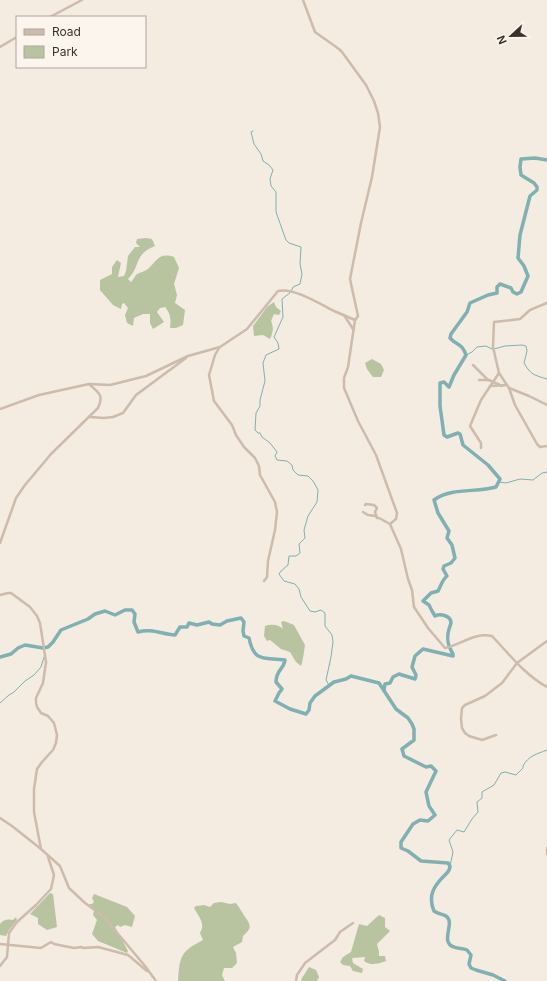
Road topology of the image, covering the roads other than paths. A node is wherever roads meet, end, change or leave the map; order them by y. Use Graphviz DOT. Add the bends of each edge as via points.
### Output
graph roads {
  1 [pos="82,0"];
  2 [pos="303,0"];
  3 [pos="52,16"];
  4 [pos="16,38"];
  5 [pos="0,47"];
  6 [pos="547,303"];
  7 [pos="344,314"];
  8 [pos="355,320"];
  9 [pos="353,330"];
  10 [pos="220,347"];
  11 [pos="188,356"];
  12 [pos="473,365"];
  13 [pos="499,374"];
  14 [pos="480,380"];
  15 [pos="489,380"];
  16 [pos="493,382"];
  17 [pos="90,384"];
  18 [pos="502,386"];
  19 [pos="489,387"];
  20 [pos="508,387"];
  21 [pos="547,405"];
  22 [pos="0,409"];
  23 [pos="89,417"];
  24 [pos="547,446"];
  25 [pos="481,448"];
  26 [pos="365,505"];
  27 [pos="363,512"];
  28 [pos="376,516"];
  29 [pos="390,524"];
  30 [pos="0,543"];
  31 [pos="264,581"];
  32 [pos="0,595"];
  33 [pos="547,641"];
  34 [pos="517,663"];
  35 [pos="547,687"];
  36 [pos="496,735"];
  37 [pos="0,818"];
  38 [pos="547,848"];
  39 [pos="41,849"];
  40 [pos="547,854"];
  41 [pos="48,857"];
  42 [pos="353,923"];
  43 [pos="0,944"];
  44 [pos="7,944"];
  45 [pos="0,966"];
  46 [pos="152,975"];
  47 [pos="156,981"];
  48 [pos="296,981"];
  1 -- 3 [label="street"];
  2 -- 8 [label="street" via="315,32 342,52 366,85 378,113 380,127 372,176 350,279 358,316"];
  4 -- 5 [label="street"];
  6 -- 13 [label="street" via="530,310 520,319 494,322 493,347"];
  7 -- 8 [label="street"];
  7 -- 9 [label="street"];
  7 -- 10 [label="street" via="293,292 278,291 247,329"];
  8 -- 9 [label="street"];
  9 -- 29 [label="street" via="344,388 376,455 397,513 396,519"];
  10 -- 11 [label="street"];
  10 -- 31 [label="street" via="208,375 214,401 244,447 255,458 277,512 267,577"];
  11 -- 17 [label="street" via="146,376 110,385"];
  11 -- 23 [label="street" via="136,395 123,413 109,418"];
  12 -- 15 [label="street"];
  13 -- 16 [label="street"];
  13 -- 20 [label="street"];
  14 -- 15 [label="street"];
  15 -- 16 [label="street"];
  16 -- 18 [label="street"];
  16 -- 19 [label="street"];
  17 -- 22 [label="street" via="40,395"];
  17 -- 23 [label="street" via="101,395 102,400"];
  18 -- 19 [label="street"];
  18 -- 20 [label="street"];
  19 -- 25 [label="street" via="470,426 481,443"];
  20 -- 21 [label="street"];
  20 -- 24 [label="street" via="537,444 540,447"];
  23 -- 30 [label="street" via="51,454 16,498"];
  26 -- 28 [label="street" via="374,505 377,508"];
  27 -- 28 [label="street"];
  28 -- 29 [label="street"];
  29 -- 34 [label="street" via="401,549 414,607 436,638 446,648 468,638 487,634 492,636"];
  32 -- 39 [label="street" via="11,593 30,607 40,623 44,647 46,662 43,683 36,703 41,713 54,723 57,735 53,750 37,769 34,789 34,812"];
  33 -- 34 [label="street"];
  34 -- 35 [label="street" via="535,680"];
  34 -- 36 [label="street" via="502,683 485,696 462,708 462,728 465,733 482,740"];
  37 -- 39 [label="street"];
  38 -- 40 [label="street"];
  39 -- 41 [label="street"];
  41 -- 44 [label="street" via="54,875 51,889 12,929"];
  41 -- 46 [label="street" via="60,866 69,888 103,916"];
  42 -- 48 [label="street" via="305,963"];
  43 -- 44 [label="street"];
  44 -- 45 [label="street" via="7,957"];
  44 -- 46 [label="street" via="41,948 51,942 74,948 107,948 128,955"];
  46 -- 47 [label="street"];
}
